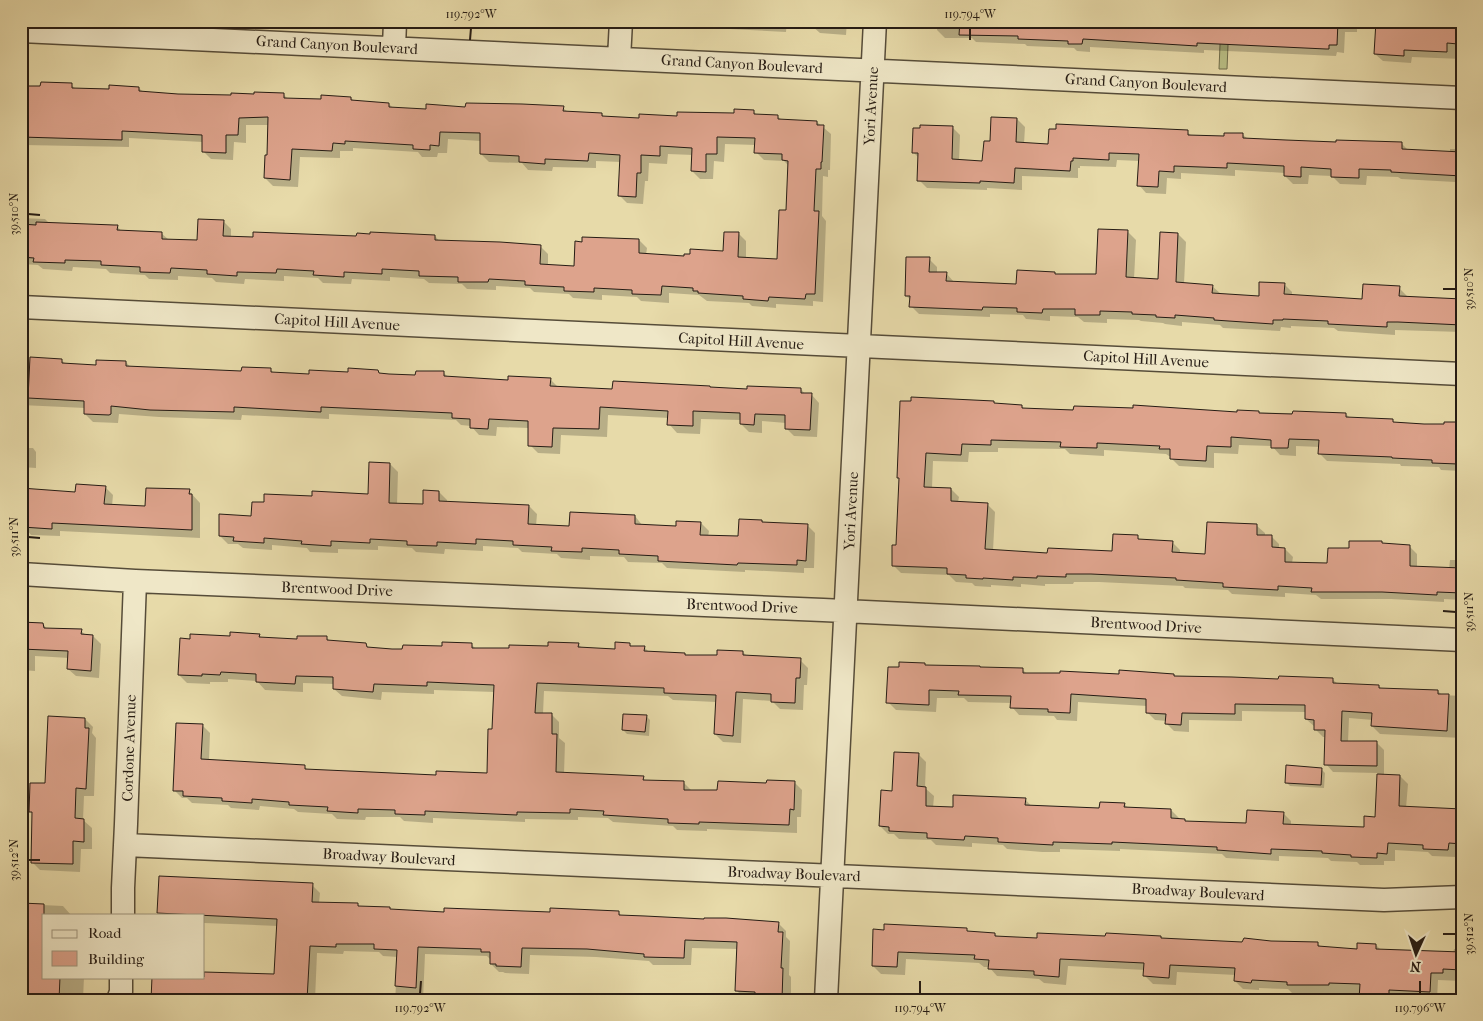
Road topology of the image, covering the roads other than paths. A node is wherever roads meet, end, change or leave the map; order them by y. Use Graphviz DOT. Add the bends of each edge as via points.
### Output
graph roads {
  1 [pos="395,21"];
  2 [pos="621,21"];
  3 [pos="875,21"];
  4 [pos="173,30"];
  5 [pos="21,32"];
  6 [pos="394,48"];
  7 [pos="619,59"];
  8 [pos="872,70"];
  9 [pos="1462,98"];
  10 [pos="21,307"];
  11 [pos="860,346"];
  12 [pos="1462,374"];
  13 [pos="21,574"];
  14 [pos="135,581"];
  15 [pos="846,611"];
  16 [pos="1462,640"];
  17 [pos="125,845"];
  18 [pos="832,876"];
  19 [pos="1462,897"];
  20 [pos="123,914"];
  21 [pos="121,978"];
  22 [pos="118,1000"];
  23 [pos="826,1000"];
  1 -- 6 [label="street"];
  2 -- 7 [label="street"];
  3 -- 8 [label="street, Yori Avenue"];
  4 -- 5 [label="street, Grand Canyon Boulevard"];
  4 -- 6 [label="street, Grand Canyon Boulevard"];
  6 -- 7 [label="street, Grand Canyon Boulevard"];
  7 -- 8 [label="street, Grand Canyon Boulevard"];
  8 -- 9 [label="street, Grand Canyon Boulevard"];
  8 -- 11 [label="street, Yori Avenue"];
  10 -- 11 [label="street, Capitol Hill Avenue"];
  11 -- 12 [label="street, Capitol Hill Avenue"];
  11 -- 15 [label="street, Yori Avenue"];
  13 -- 14 [label="street, Brentwood Drive"];
  14 -- 15 [label="street, Brentwood Drive"];
  14 -- 17 [label="street, Cordone Avenue"];
  15 -- 16 [label="street, Brentwood Drive"];
  15 -- 18 [label="street, Yori Avenue"];
  17 -- 18 [label="street, Broadway Boulevard"];
  17 -- 20 [label="street, Cordone Avenue"];
  18 -- 19 [label="street, Broadway Boulevard" via="1384,900"];
  18 -- 23 [label="street, Yori Avenue"];
  21 -- 22 [label="street"];
}
